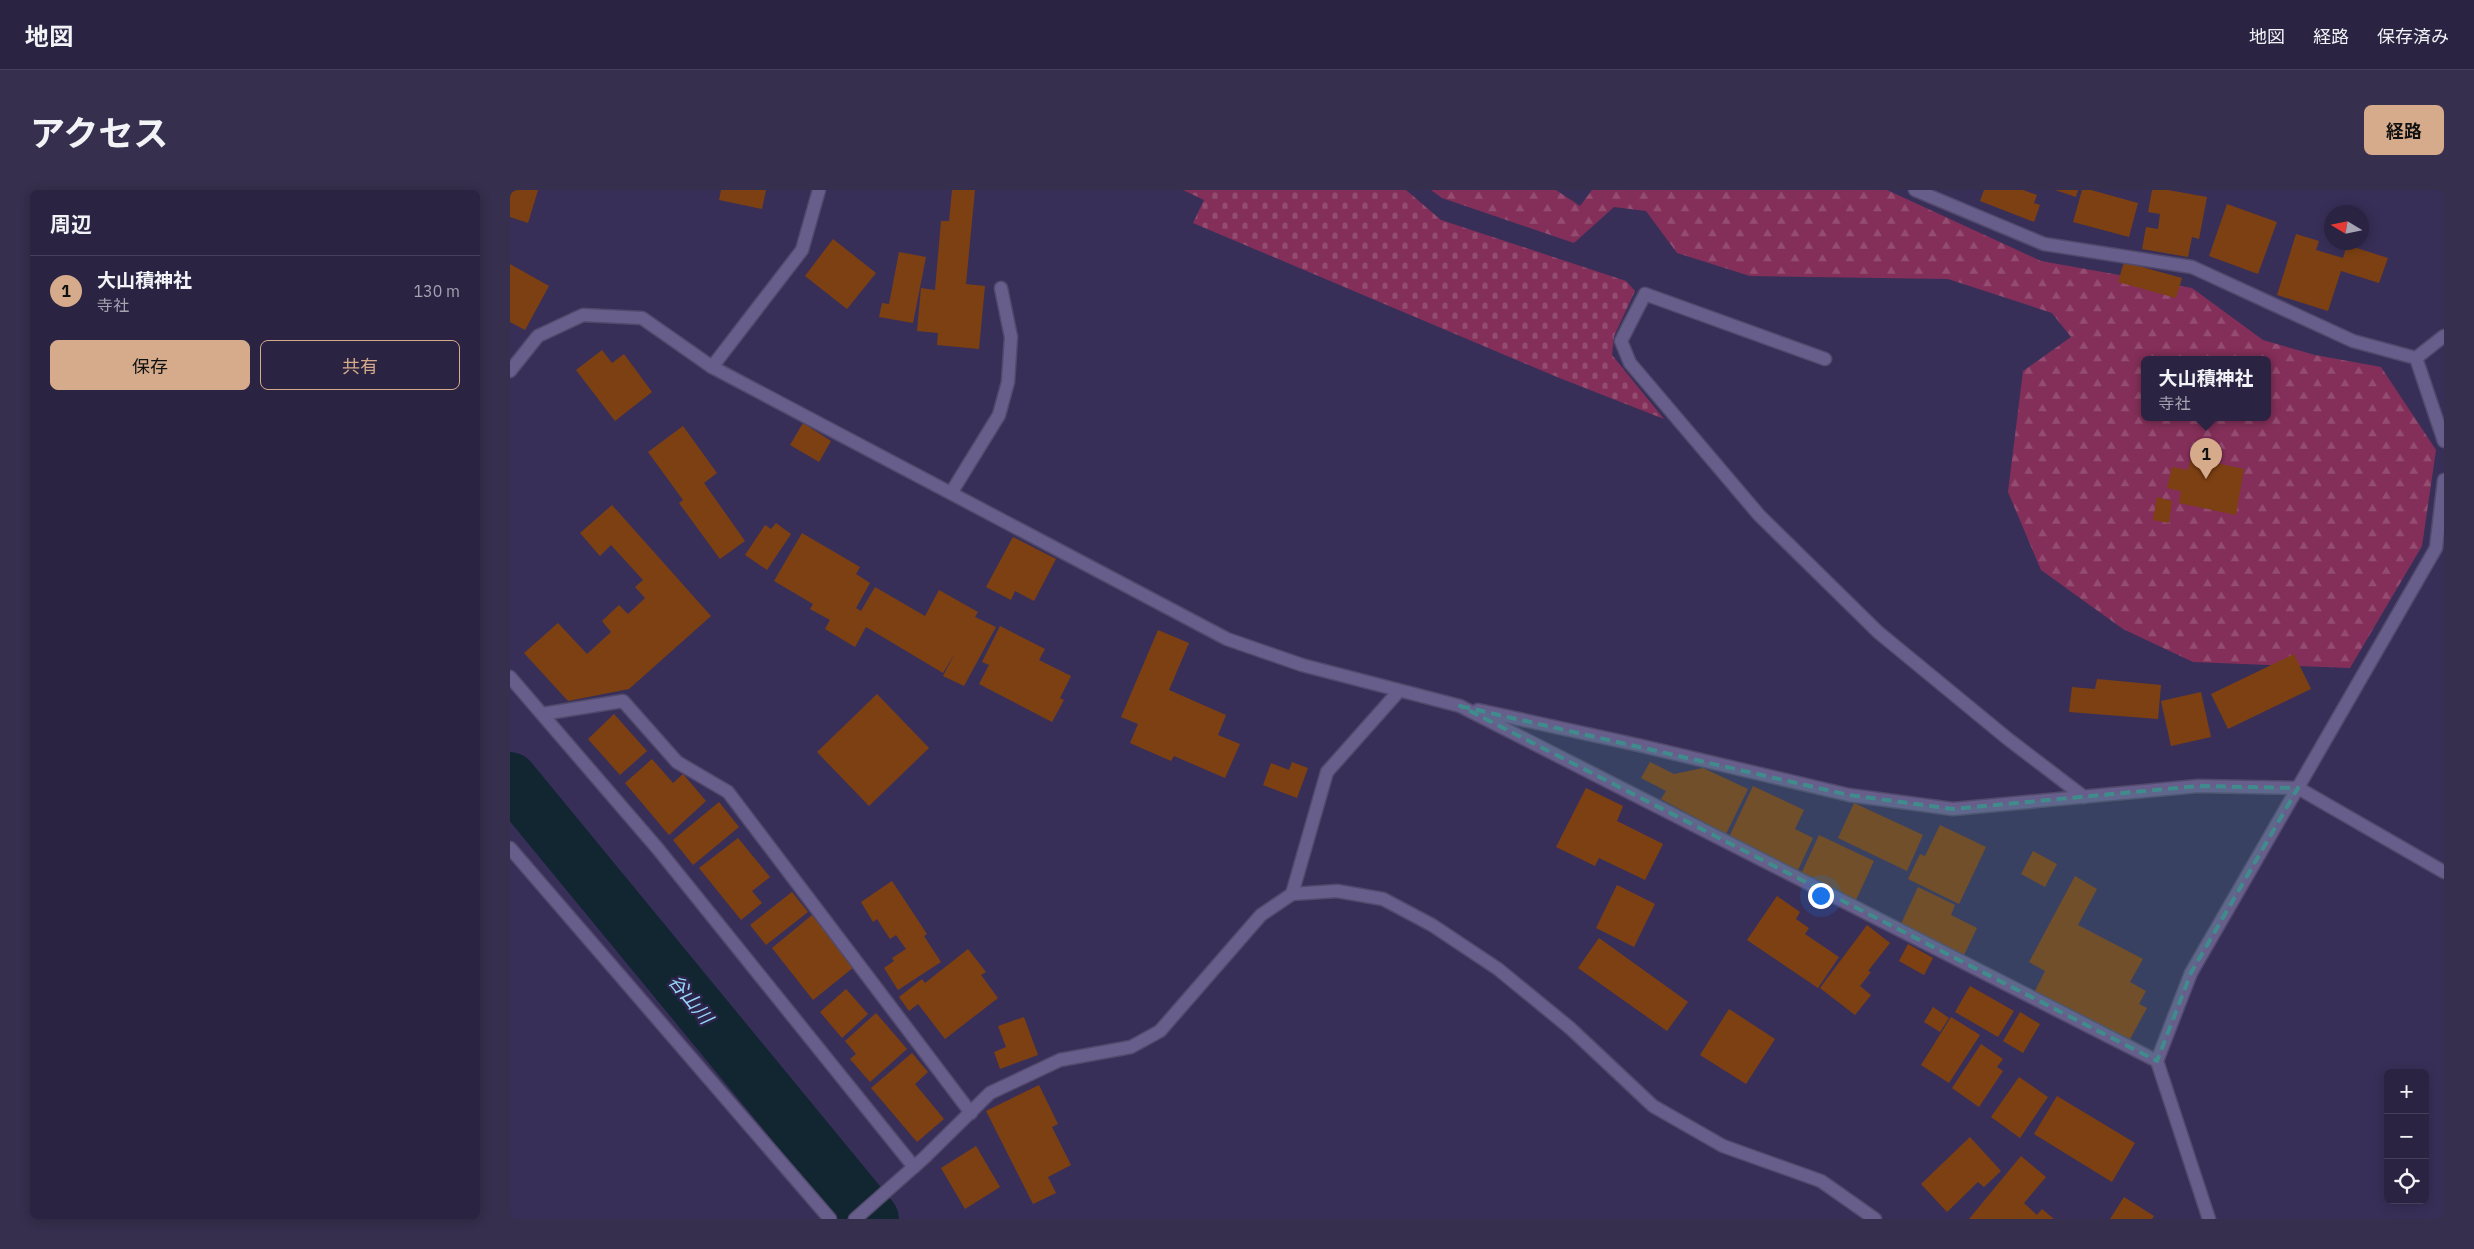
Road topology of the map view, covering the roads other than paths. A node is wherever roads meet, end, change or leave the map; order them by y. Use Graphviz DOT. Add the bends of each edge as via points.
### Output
graph roads {
  1 [pos="819,190"];
  2 [pos="1915,190"];
  3 [pos="1001,288"];
  4 [pos="2444,336"];
  5 [pos="2416,358"];
  6 [pos="1825,359"];
  7 [pos="712,367"];
  8 [pos="510,371"];
  9 [pos="2444,441"];
  10 [pos="2444,480"];
  11 [pos="951,493"];
  12 [pos="510,677"];
  13 [pos="1399,690"];
  14 [pos="1460,706"];
  15 [pos="542,714"];
  16 [pos="2298,788"];
  17 [pos="2084,796"];
  18 [pos="510,848"];
  19 [pos="2444,872"];
  20 [pos="1292,894"];
  21 [pos="2157,1061"];
  22 [pos="971,1113"];
  23 [pos="914,1167"];
  24 [pos="830,1219"];
  25 [pos="855,1219"];
  26 [pos="1875,1219"];
  27 [pos="2209,1219"];
  1 -- 7 [label="street" via="802,250"];
  2 -- 5 [label="street" via="2044,244 2192,267 2353,341"];
  3 -- 11 [label="street" via="1011,337 1008,382 999,415"];
  4 -- 5 [label="street"];
  5 -- 9 [label="street"];
  6 -- 17 [label="street" via="1645,294 1622,342 1630,363 1759,515 1878,632 2008,739"];
  7 -- 8 [label="street" via="642,318 583,315 538,336"];
  7 -- 11 [label="street"];
  10 -- 16 [label="street" via="2436,548"];
  11 -- 13 [label="street" via="1227,638 1302,666"];
  12 -- 15 [label="street"];
  13 -- 14 [label="street"];
  13 -- 20 [label="street" via="1327,772"];
  14 -- 17 [label="street" via="1849,795 1953,809"];
  14 -- 21 [label="street"];
  15 -- 22 [label="street" via="623,701 677,762 728,792"];
  15 -- 23 [label="street" via="658,849"];
  16 -- 17 [label="street" via="2198,786"];
  16 -- 19 [label="street"];
  16 -- 21 [label="street" via="2190,973"];
  18 -- 24 [label="street"];
  20 -- 22 [label="street" via="1261,915 1160,1031 1131,1047 1060,1060 990,1093"];
  20 -- 26 [label="street" via="1336,891 1383,899 1432,925 1498,969 1570,1028 1653,1106 1723,1146 1820,1181"];
  21 -- 27 [label="street"];
  22 -- 23 [label="street"];
  23 -- 25 [label="street"];
}
